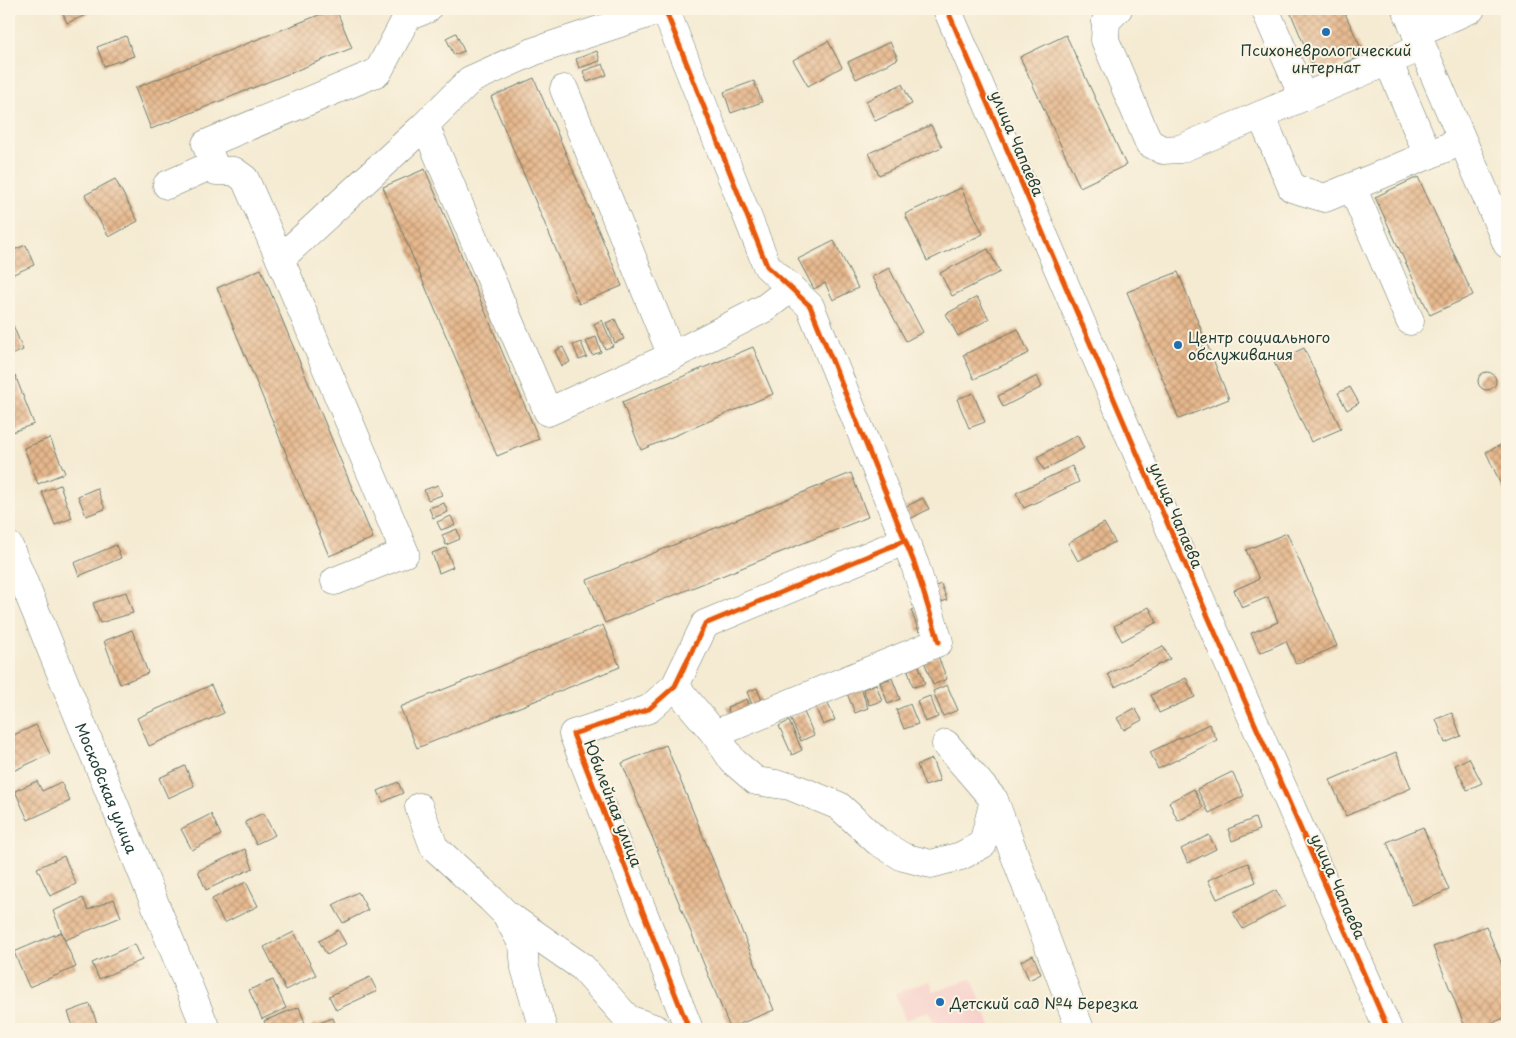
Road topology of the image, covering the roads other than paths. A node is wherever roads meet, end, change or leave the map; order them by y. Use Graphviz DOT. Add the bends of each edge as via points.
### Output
graph roads {
  1 [pos="427,9"];
  2 [pos="664,9"];
  3 [pos="947,9"];
  4 [pos="1118,9"];
  5 [pos="1265,9"];
  6 [pos="1406,9"];
  7 [pos="1471,9"];
  8 [pos="1419,40"];
  9 [pos="1388,61"];
  10 [pos="564,89"];
  11 [pos="1303,97"];
  12 [pos="1261,115"];
  13 [pos="425,125"];
  14 [pos="1462,141"];
  15 [pos="1428,155"];
  16 [pos="214,164"];
  17 [pos="167,185"];
  18 [pos="1352,187"];
  19 [pos="1507,244"];
  20 [pos="280,259"];
  21 [pos="791,288"];
  22 [pos="1410,321"];
  23 [pos="672,356"];
  24 [pos="904,540"];
  25 [pos="9,546"];
  26 [pos="335,581"];
  27 [pos="676,686"];
  28 [pos="715,734"];
  29 [pos="946,744"];
  30 [pos="994,800"];
  31 [pos="419,808"];
  32 [pos="506,914"];
  33 [pos="206,1029"];
  34 [pos="543,1029"];
  35 [pos="656,1029"];
  36 [pos="689,1029"];
  37 [pos="1080,1029"];
  38 [pos="1388,1029"];
  1 -- 16 [label="street" via="407,17 378,72 206,144"];
  2 -- 13 [label="street" via="535,51 470,80"];
  2 -- 21 [label="street" via="767,266"];
  3 -- 38 [label="street, улица Чапаева"];
  4 -- 12 [label="street" via="1106,21 1104,40 1149,143 1163,150 1180,149"];
  5 -- 11 [label="street"];
  6 -- 8 [label="street"];
  7 -- 8 [label="street"];
  8 -- 9 [label="street"];
  8 -- 14 [label="street"];
  9 -- 11 [label="street"];
  9 -- 15 [label="street"];
  10 -- 23 [label="street"];
  11 -- 12 [label="street"];
  12 -- 18 [label="street" via="1292,188 1325,198"];
  13 -- 20 [label="street"];
  13 -- 23 [label="street" via="548,412"];
  14 -- 15 [label="street"];
  14 -- 19 [label="street"];
  15 -- 18 [label="street"];
  16 -- 17 [label="street"];
  16 -- 20 [label="street" via="216,171 234,171 245,179"];
  18 -- 22 [label="street"];
  20 -- 26 [label="street" via="405,553"];
  21 -- 23 [label="street" via="765,308"];
  21 -- 24 [label="street" via="810,306"];
  24 -- 27 [label="street, Юбилейная улица" via="705,624"];
  24 -- 28 [label="street" via="939,642"];
  25 -- 33 [label="street, Московская улица"];
  27 -- 28 [label="street"];
  27 -- 36 [label="street, Юбилейная улица" via="649,709 573,734"];
  28 -- 30 [label="street" via="733,761 756,781 790,786 838,806 877,841 903,857 931,864 961,856 984,844"];
  29 -- 30 [label="street"];
  30 -- 37 [label="street"];
  31 -- 32 [label="street" via="434,847"];
  32 -- 34 [label="street" via="524,945 525,968"];
  32 -- 35 [label="street" via="582,967 628,1019"];
}
